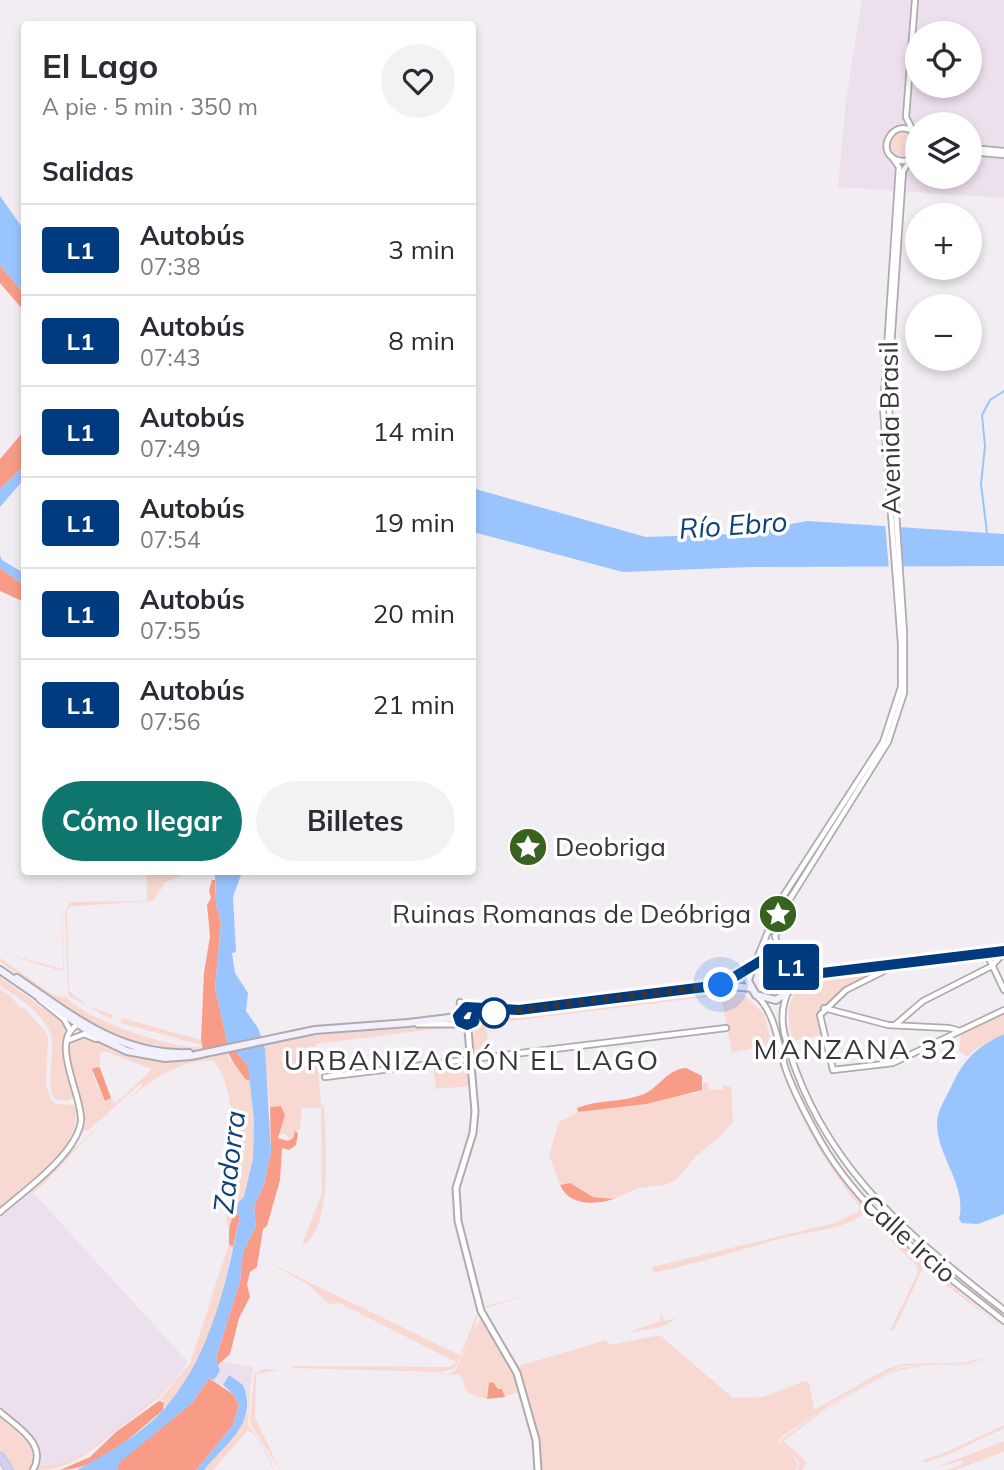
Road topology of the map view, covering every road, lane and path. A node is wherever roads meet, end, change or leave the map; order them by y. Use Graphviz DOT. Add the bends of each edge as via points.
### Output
graph roads {
  1 [pos="915,0"];
  2 [pos="906,112"];
  3 [pos="905,118"];
  4 [pos="897,129"];
  5 [pos="905,131"];
  6 [pos="982,151"];
  7 [pos="1004,153"];
  8 [pos="891,156"];
  9 [pos="905,160"];
  10 [pos="905,167"];
  11 [pos="899,200"];
  12 [pos="814,853"];
  13 [pos="1002,951"];
  14 [pos="986,953"];
  15 [pos="781,959"];
  16 [pos="753,965"];
  17 [pos="886,965"];
  18 [pos="789,966"];
  19 [pos="992,966"];
  20 [pos="0,969"];
  21 [pos="822,973"];
  22 [pos="721,985"];
  23 [pos="751,988"];
  24 [pos="1004,990"];
  25 [pos="789,991"];
  26 [pos="756,995"];
  27 [pos="41,998"];
  28 [pos="467,1007"];
  29 [pos="824,1008"];
  30 [pos="519,1010"];
  31 [pos="1004,1010"];
  32 [pos="476,1015"];
  33 [pos="460,1018"];
  34 [pos="472,1024"];
  35 [pos="902,1024"];
  36 [pos="77,1025"];
  37 [pos="726,1028"];
  38 [pos="468,1030"];
  39 [pos="961,1031"];
  40 [pos="70,1032"];
  41 [pos="108,1038"];
  42 [pos="69,1040"];
  43 [pos="127,1051"];
  44 [pos="202,1053"];
  45 [pos="472,1060"];
  46 [pos="325,1077"];
  47 [pos="0,1212"];
  48 [pos="1004,1310"];
  49 [pos="1004,1321"];
  50 [pos="0,1412"];
  51 [pos="0,1456"];
  52 [pos="9,1470"];
  53 [pos="33,1470"];
  54 [pos="538,1470"];
  1 -- 2 [label="street"];
  3 -- 4 [label="street"];
  4 -- 5 [label="street"];
  4 -- 8 [label="street" via="887,140"];
  6 -- 7 [label="street"];
  8 -- 9 [label="street"];
  8 -- 11 [label="street" via="899,167"];
  10 -- 11 [label="street"];
  11 -- 12 [label="street, Avenida Brasil" via="884,409 902,674 894,716 883,742"];
  12 -- 15 [label="street" via="785,907 775,940"];
  12 -- 16 [label="street" via="782,898"];
  13 -- 14 [label="main road"];
  13 -- 19 [label="street"];
  14 -- 17 [label="main road"];
  14 -- 19 [label="street"];
  15 -- 16 [label="main road" via="767,957"];
  15 -- 18 [label="main road"];
  16 -- 22 [label="main road"];
  16 -- 23 [label="main road"];
  17 -- 21 [label="main road"];
  17 -- 29 [label="street" via="884,971 846,990"];
  18 -- 21 [label="main road"];
  18 -- 25 [label="main road" via="793,978"];
  19 -- 24 [label="street"];
  19 -- 35 [label="street" via="923,1001"];
  20 -- 27 [label="main road"];
  21 -- 25 [label="main road"];
  22 -- 23 [label="main road"];
  22 -- 30 [label="main road"];
  23 -- 26 [label="main road"];
  25 -- 26 [label="main road" via="769,1001"];
  25 -- 48 [label="street, Calle Ircio" via="781,1010 785,1038 802,1086 849,1169 904,1229"];
  26 -- 49 [label="street, Calle Ircio" via="771,1016 802,1107 845,1177 897,1235"];
  27 -- 36 [label="main road"];
  27 -- 40 [label="street" via="64,1019"];
  27 -- 41 [label="main road"];
  28 -- 30 [label="street"];
  28 -- 32 [label="street"];
  28 -- 33 [label="street"];
  29 -- 35 [label="street" via="891,1026"];
  29 -- 39 [label="street" via="821,1020 834,1071 893,1063"];
  30 -- 32 [label="main road"];
  31 -- 39 [label="street"];
  32 -- 33 [label="main road"];
  32 -- 34 [label="street"];
  33 -- 34 [label="street"];
  33 -- 38 [label="street"];
  33 -- 44 [label="main road" via="335,1027"];
  34 -- 38 [label="street"];
  35 -- 39 [label="street"];
  36 -- 40 [label="street"];
  36 -- 41 [label="street"];
  36 -- 42 [label="street"];
  36 -- 43 [label="main road"];
  37 -- 45 [label="street"];
  38 -- 45 [label="street"];
  40 -- 42 [label="street"];
  41 -- 44 [label="main road" via="152,1052"];
  42 -- 43 [label="street" via="84,1034"];
  42 -- 47 [label="street" via="67,1060 81,1112 77,1136 61,1157"];
  43 -- 44 [label="main road" via="165,1058"];
  45 -- 46 [label="street"];
  45 -- 54 [label="street" via="473,1133 456,1188 458,1221 481,1311 514,1365 536,1440"];
  50 -- 53 [label="street" via="32,1440 37,1457"];
  51 -- 52 [label="highway"];
}
